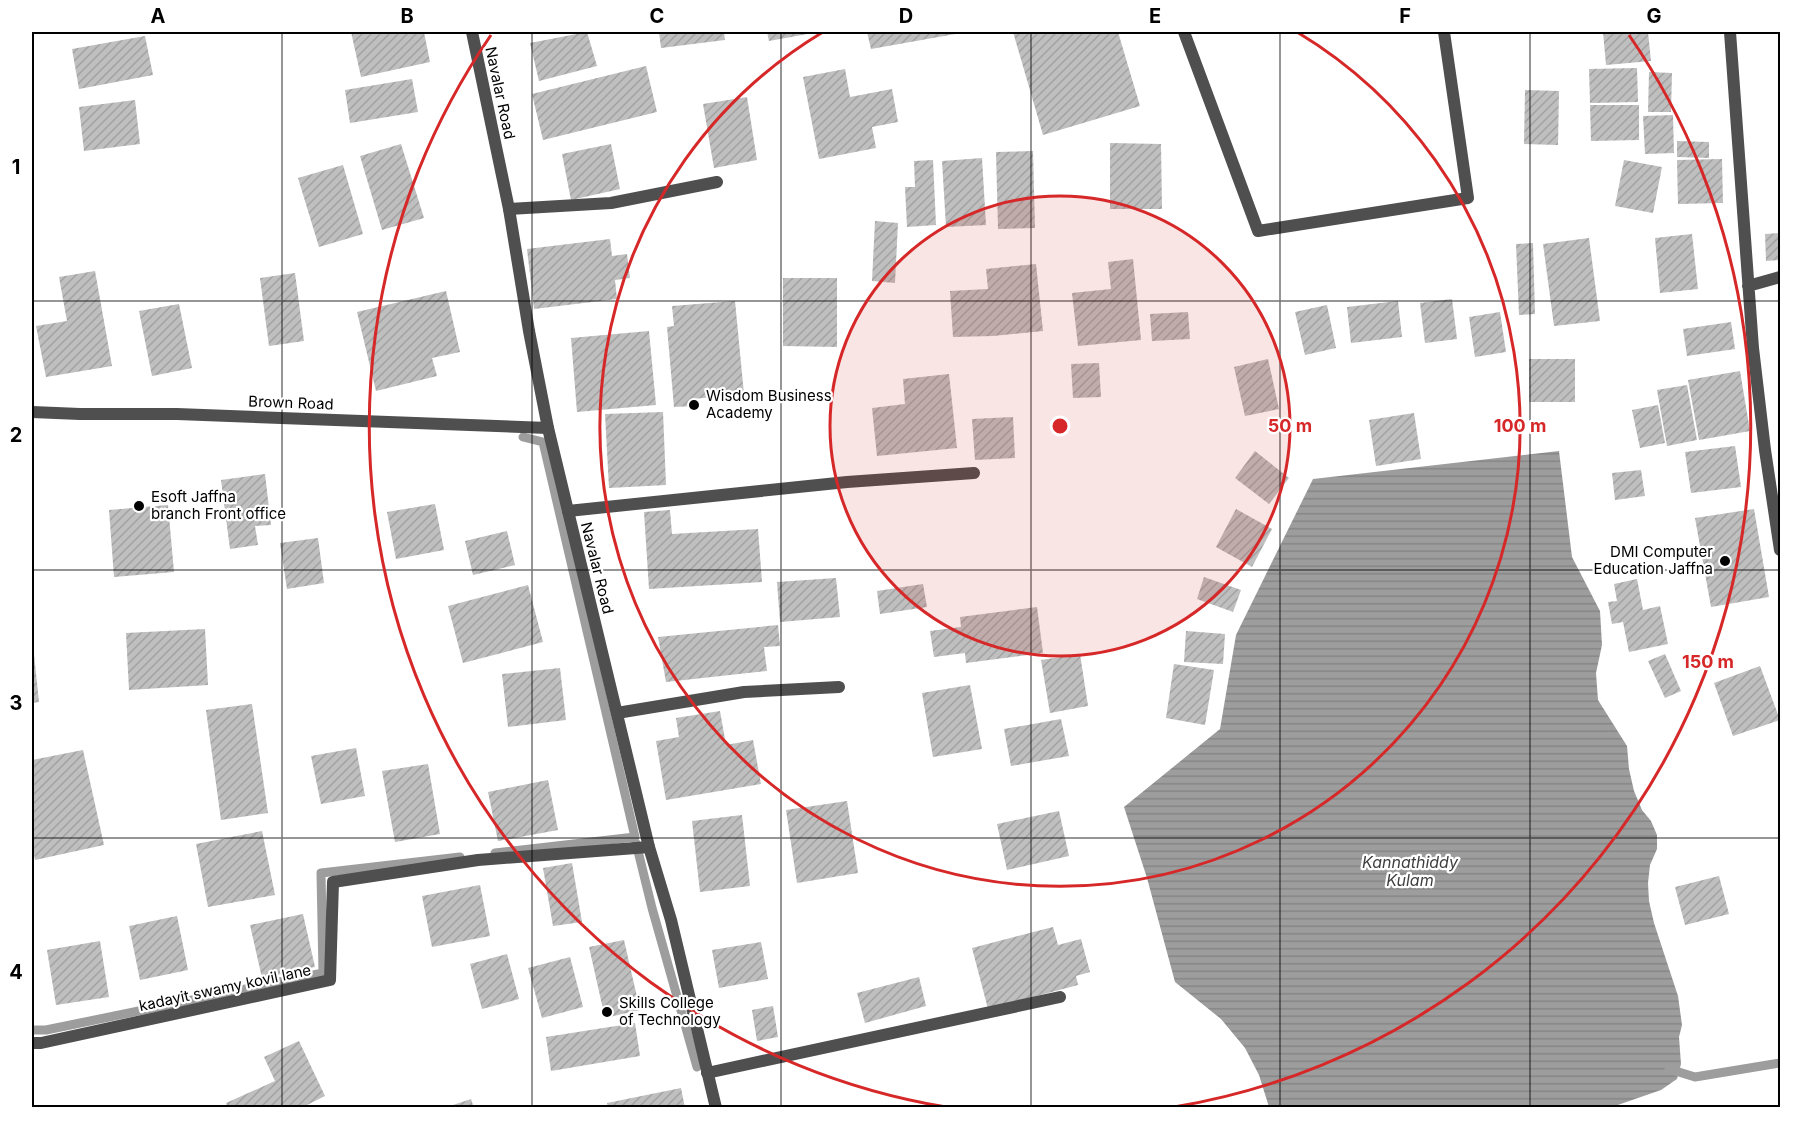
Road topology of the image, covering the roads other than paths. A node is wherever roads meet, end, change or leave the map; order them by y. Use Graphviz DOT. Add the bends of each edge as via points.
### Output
graph roads {
  1 [pos="472,32"];
  2 [pos="1184,32"];
  3 [pos="1444,32"];
  4 [pos="1730,32"];
  5 [pos="717,182"];
  6 [pos="509,209"];
  7 [pos="1780,278"];
  8 [pos="1748,286"];
  9 [pos="32,412"];
  10 [pos="548,428"];
  11 [pos="974,473"];
  12 [pos="568,511"];
  13 [pos="1780,550"];
  14 [pos="839,687"];
  15 [pos="616,713"];
  16 [pos="649,847"];
  17 [pos="1060,997"];
  18 [pos="32,1043"];
  19 [pos="707,1073"];
  20 [pos="716,1107"];
  1 -- 6 [label="street, Navalar Road"];
  2 -- 3 [label="street" via="1258,231 1468,198"];
  4 -- 8 [label="street"];
  5 -- 6 [label="street" via="611,203"];
  6 -- 10 [label="street, Navalar Road"];
  7 -- 8 [label="street"];
  8 -- 13 [label="street"];
  9 -- 10 [label="street, Brown Road"];
  10 -- 12 [label="street, Navalar Road"];
  11 -- 12 [label="street"];
  12 -- 15 [label="street, Navalar Road"];
  14 -- 15 [label="street" via="744,692"];
  15 -- 16 [label="street, Navalar Road"];
  16 -- 18 [label="street, kadayit swamy kovil lane" via="478,860 333,882 330,980"];
  16 -- 19 [label="street, Navalar Road" via="671,920"];
  17 -- 19 [label="street"];
  19 -- 20 [label="street, Navalar Road"];
}
